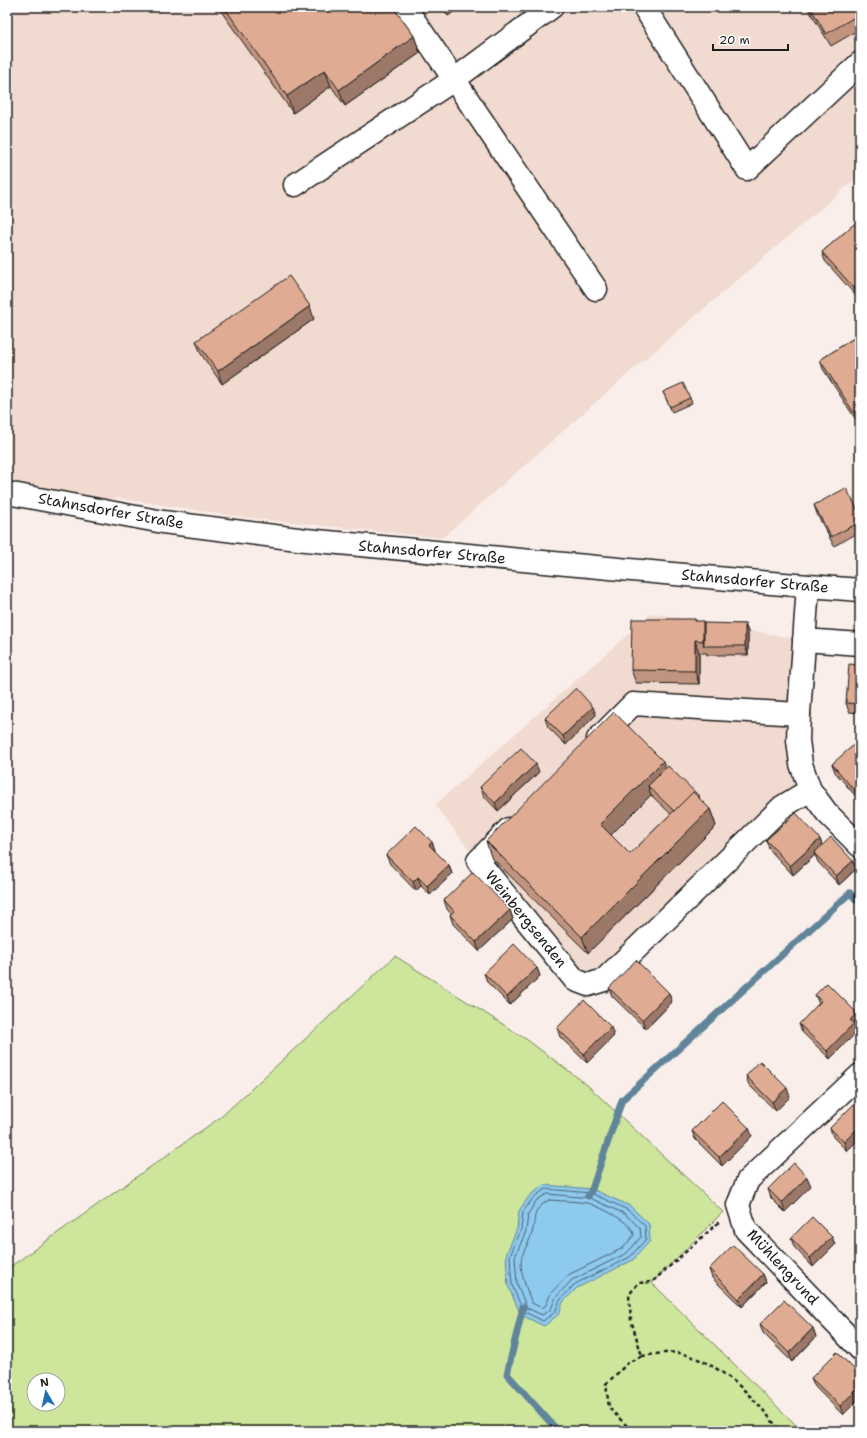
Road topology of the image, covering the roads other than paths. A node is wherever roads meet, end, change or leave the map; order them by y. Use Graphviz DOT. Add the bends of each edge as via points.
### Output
graph roads {
  1 [pos="405,7"];
  2 [pos="552,7"];
  3 [pos="644,7"];
  4 [pos="860,63"];
  5 [pos="455,79"];
  6 [pos="295,185"];
  7 [pos="596,288"];
  8 [pos="7,493"];
  9 [pos="808,586"];
  10 [pos="860,590"];
  11 [pos="804,640"];
  12 [pos="860,644"];
  13 [pos="799,714"];
  14 [pos="583,754"];
  15 [pos="810,790"];
  16 [pos="523,816"];
  17 [pos="860,846"];
  18 [pos="860,1076"];
  19 [pos="860,1349"];
  1 -- 5 [label="street"];
  2 -- 5 [label="street"];
  3 -- 4 [label="street" via="748,169"];
  5 -- 6 [label="street"];
  5 -- 7 [label="street"];
  8 -- 9 [label="street, Stahnsdorfer Straße" via="163,522 306,540"];
  9 -- 10 [label="street, Stahnsdorfer Straße"];
  9 -- 11 [label="street"];
  11 -- 12 [label="street"];
  11 -- 13 [label="street"];
  13 -- 14 [label="street" via="633,704"];
  13 -- 15 [label="street" via="798,740 801,764"];
  15 -- 16 [label="street, Weinbergsenden" via="782,807 604,980 588,985 575,980 478,861"];
  15 -- 17 [label="street"];
  18 -- 19 [label="street, Mühlengrund" via="748,1180 738,1205 746,1230"];
}
